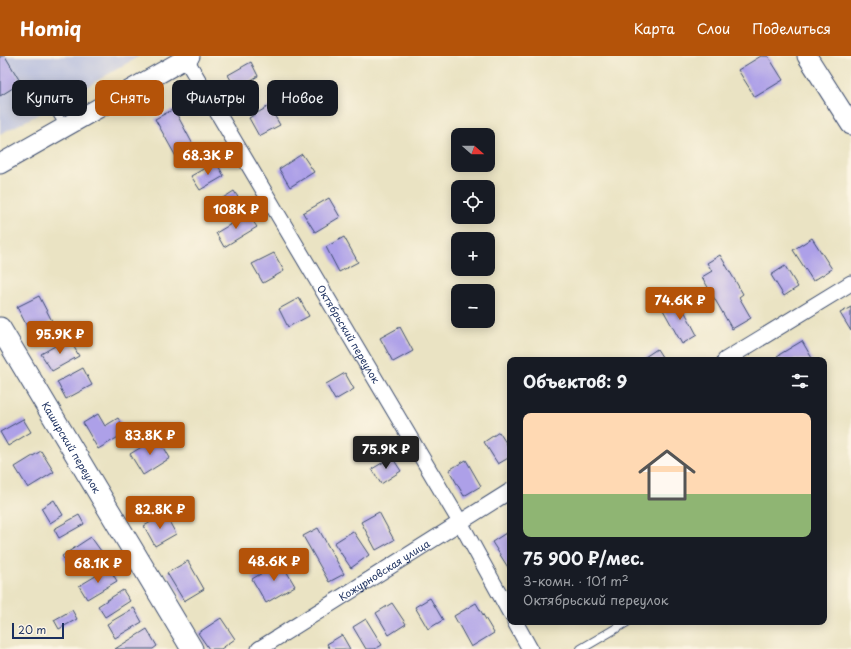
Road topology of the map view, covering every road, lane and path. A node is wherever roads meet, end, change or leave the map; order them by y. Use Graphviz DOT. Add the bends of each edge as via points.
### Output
graph roads {
  1 [pos="807,56"];
  2 [pos="187,57"];
  3 [pos="58,116"];
  4 [pos="851,125"];
  5 [pos="65,127"];
  6 [pos="0,164"];
  7 [pos="851,283"];
  8 [pos="0,328"];
  9 [pos="730,357"];
  10 [pos="507,493"];
  11 [pos="460,522"];
  12 [pos="507,607"];
  13 [pos="517,625"];
  14 [pos="622,625"];
  15 [pos="192,649"];
  16 [pos="259,649"];
  17 [pos="530,649"];
  18 [pos="581,649"];
  1 -- 4 [label="street"];
  2 -- 5 [label="street"];
  2 -- 11 [label="street, Октябрьский переулок"];
  3 -- 5 [label="lane"];
  5 -- 6 [label="street"];
  7 -- 9 [label="street"];
  8 -- 15 [label="main road, Каширский переулок"];
  10 -- 11 [label="street, Кожурновская улица"];
  11 -- 12 [label="street, Октябрьский переулок"];
  11 -- 16 [label="street, Кожурновская улица"];
  13 -- 17 [label="street"];
  14 -- 18 [label="lane"];
}
